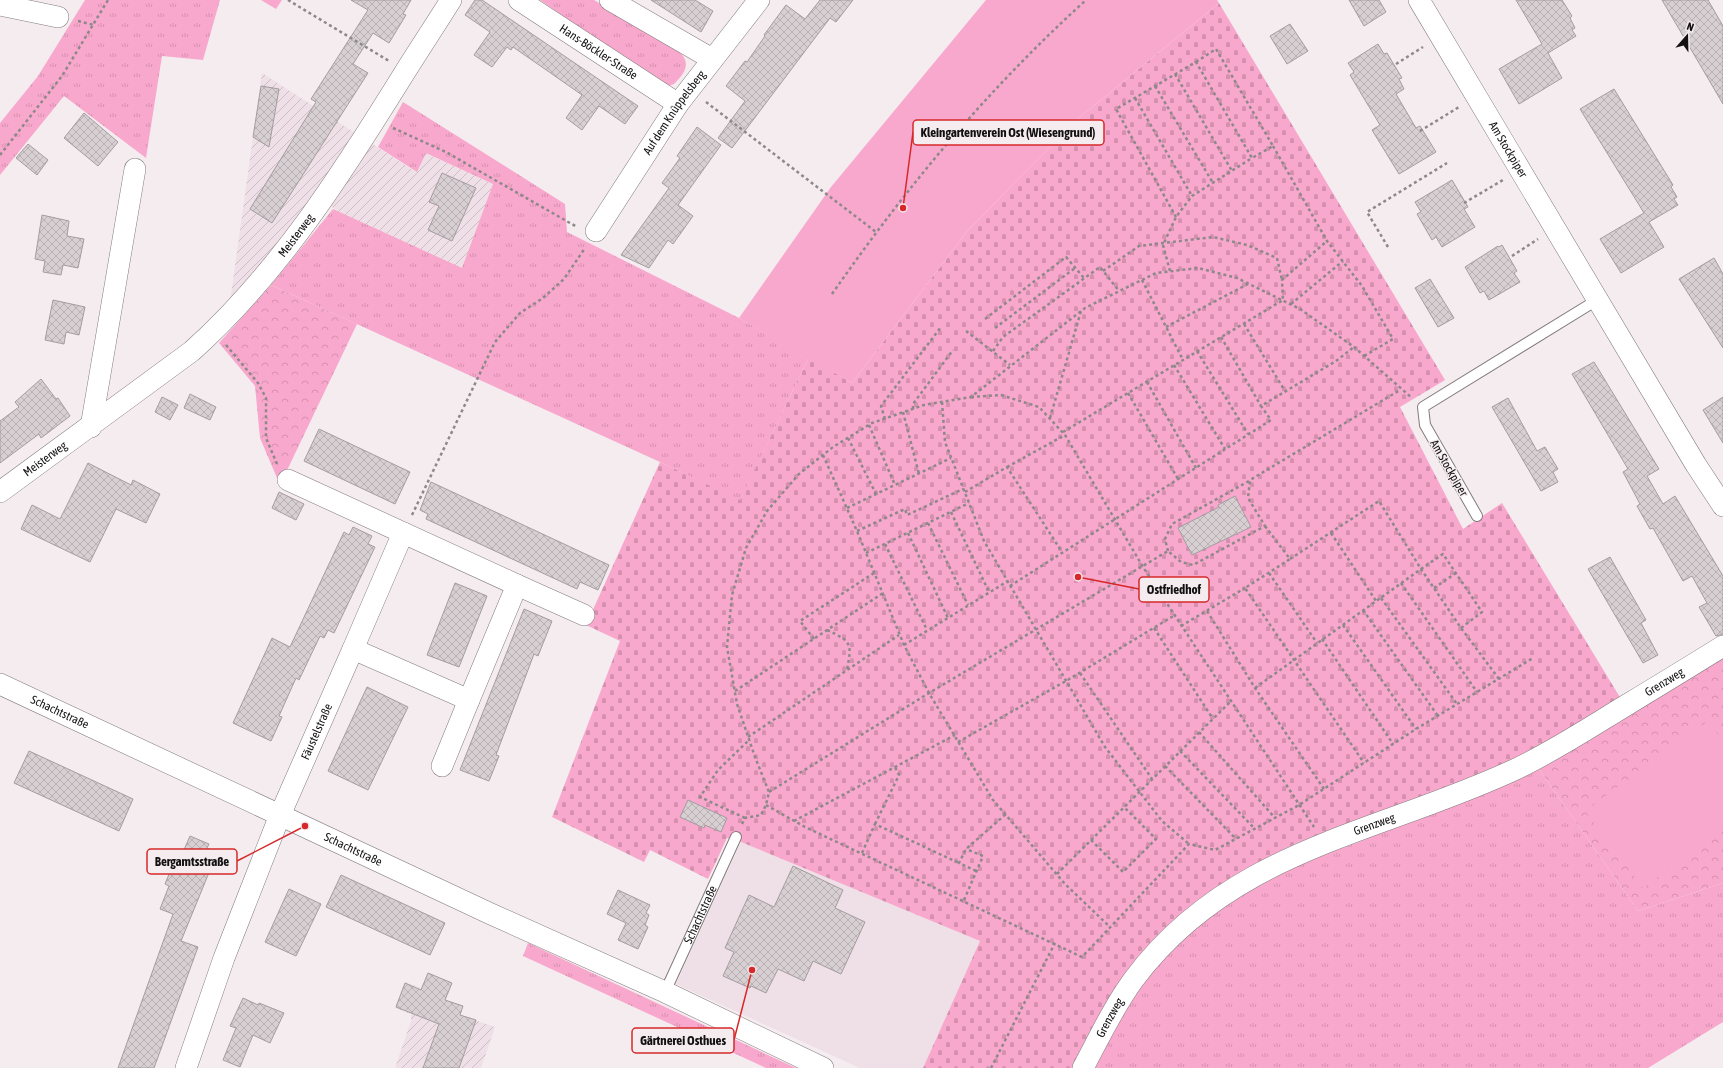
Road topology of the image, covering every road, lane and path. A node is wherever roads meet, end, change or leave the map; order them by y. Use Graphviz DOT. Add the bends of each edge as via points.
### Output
graph roads {
  1 [pos="108,0"];
  2 [pos="288,0"];
  3 [pos="450,0"];
  4 [pos="519,0"];
  5 [pos="610,0"];
  6 [pos="759,0"];
  7 [pos="1086,0"];
  8 [pos="1419,0"];
  9 [pos="0,5"];
  10 [pos="58,17"];
  11 [pos="1441,36"];
  12 [pos="712,59"];
  13 [pos="1196,62"];
  14 [pos="1396,64"];
  15 [pos="405,71"];
  16 [pos="1175,74"];
  17 [pos="1155,86"];
  18 [pos="1477,96"];
  19 [pos="684,97"];
  20 [pos="1135,98"];
  21 [pos="376,121"];
  22 [pos="1420,131"];
  23 [pos="1273,146"];
  24 [pos="0,155"];
  25 [pos="1252,158"];
  26 [pos="1448,163"];
  27 [pos="135,169"];
  28 [pos="1520,169"];
  29 [pos="1232,171"];
  30 [pos="1213,183"];
  31 [pos="1192,196"];
  32 [pos="1464,203"];
  33 [pos="1176,217"];
  34 [pos="1555,228"];
  35 [pos="876,232"];
  36 [pos="594,234"];
  37 [pos="1327,241"];
  38 [pos="1164,245"];
  39 [pos="1388,247"];
  40 [pos="1512,256"];
  41 [pos="1343,261"];
  42 [pos="1076,268"];
  43 [pos="1103,271"];
  44 [pos="1170,271"];
  45 [pos="1084,278"];
  46 [pos="1142,280"];
  47 [pos="1282,280"];
  48 [pos="1248,284"];
  49 [pos="1119,291"];
  50 [pos="832,294"];
  51 [pos="1283,300"];
  52 [pos="1597,300"];
  53 [pos="1291,304"];
  54 [pos="1081,311"];
  55 [pos="985,320"];
  56 [pos="1244,324"];
  57 [pos="941,327"];
  58 [pos="1166,327"];
  59 [pos="995,328"];
  60 [pos="966,331"];
  61 [pos="212,333"];
  62 [pos="1221,337"];
  63 [pos="1354,347"];
  64 [pos="953,350"];
  65 [pos="993,351"];
  66 [pos="1198,352"];
  67 [pos="1364,356"];
  68 [pos="1183,360"];
  69 [pos="1010,365"];
  70 [pos="1174,365"];
  71 [pos="1147,382"];
  72 [pos="1400,390"];
  73 [pos="1285,391"];
  74 [pos="1128,393"];
  75 [pos="971,397"];
  76 [pos="942,402"];
  77 [pos="1261,406"];
  78 [pos="1423,407"];
  79 [pos="913,409"];
  80 [pos="903,412"];
  81 [pos="1050,418"];
  82 [pos="885,419"];
  83 [pos="869,425"];
  84 [pos="91,427"];
  85 [pos="1064,433"];
  86 [pos="1248,434"];
  87 [pos="848,438"];
  88 [pos="1225,449"];
  89 [pos="823,455"];
  90 [pos="951,458"];
  91 [pos="1007,467"];
  92 [pos="1196,468"];
  93 [pos="919,474"];
  94 [pos="1178,479"];
  95 [pos="288,480"];
  96 [pos="1250,480"];
  97 [pos="1717,484"];
  98 [pos="895,485"];
  99 [pos="964,491"];
  100 [pos="0,492"];
  101 [pos="876,494"];
  102 [pos="969,503"];
  103 [pos="1723,506"];
  104 [pos="847,508"];
  105 [pos="951,512"];
  106 [pos="1477,516"];
  107 [pos="1115,518"];
  108 [pos="928,523"];
  109 [pos="1265,526"];
  110 [pos="857,531"];
  111 [pos="403,533"];
  112 [pos="908,533"];
  113 [pos="1330,533"];
  114 [pos="885,544"];
  115 [pos="1168,551"];
  116 [pos="866,552"];
  117 [pos="1062,552"];
  118 [pos="1290,559"];
  119 [pos="1143,567"];
  120 [pos="1421,569"];
  121 [pos="874,573"];
  122 [pos="1269,573"];
  123 [pos="1456,573"];
  124 [pos="1008,581"];
  125 [pos="1401,583"];
  126 [pos="517,585"];
  127 [pos="1010,586"];
  128 [pos="1245,588"];
  129 [pos="1434,588"];
  130 [pos="989,592"];
  131 [pos="883,593"];
  132 [pos="1381,598"];
  133 [pos="1376,601"];
  134 [pos="968,606"];
  135 [pos="1363,610"];
  136 [pos="1207,611"];
  137 [pos="584,614"];
  138 [pos="1175,615"];
  139 [pos="948,618"];
  140 [pos="1343,625"];
  141 [pos="1181,626"];
  142 [pos="1154,628"];
  143 [pos="1461,628"];
  144 [pos="827,630"];
  145 [pos="927,630"];
  146 [pos="1037,630"];
  147 [pos="900,635"];
  148 [pos="814,639"];
  149 [pos="1322,639"];
  150 [pos="1317,642"];
  151 [pos="904,645"];
  152 [pos="1723,646"];
  153 [pos="353,649"];
  154 [pos="1532,658"];
  155 [pos="1293,659"];
  156 [pos="847,670"];
  157 [pos="1080,673"];
  158 [pos="1499,679"];
  159 [pos="1066,682"];
  160 [pos="0,684"];
  161 [pos="1255,688"];
  162 [pos="735,691"];
  163 [pos="1477,692"];
  164 [pos="929,693"];
  165 [pos="469,700"];
  166 [pos="1231,701"];
  167 [pos="1457,704"];
  168 [pos="1438,716"];
  169 [pos="1213,719"];
  170 [pos="1416,729"];
  171 [pos="1199,732"];
  172 [pos="954,735"];
  173 [pos="748,738"];
  174 [pos="958,742"];
  175 [pos="1394,744"];
  176 [pos="1180,751"];
  177 [pos="1364,763"];
  178 [pos="442,766"];
  179 [pos="1165,766"];
  180 [pos="895,767"];
  181 [pos="1152,779"];
  182 [pos="1324,789"];
  183 [pos="769,792"];
  184 [pos="1139,792"];
  185 [pos="766,805"];
  186 [pos="1299,805"];
  187 [pos="1124,806"];
  188 [pos="280,814"];
  189 [pos="1006,814"];
  190 [pos="745,818"];
  191 [pos="1276,818"];
  192 [pos="794,821"];
  193 [pos="875,824"];
  194 [pos="1255,829"];
  195 [pos="736,837"];
  196 [pos="1236,839"];
  197 [pos="1091,840"];
  198 [pos="1324,842"];
  199 [pos="1189,844"];
  200 [pos="966,849"];
  201 [pos="862,853"];
  202 [pos="959,863"];
  203 [pos="976,872"];
  204 [pos="1057,874"];
  205 [pos="964,900"];
  206 [pos="1110,927"];
  207 [pos="1054,943"];
  208 [pos="664,992"];
  209 [pos="186,1068"];
  210 [pos="823,1068"];
  211 [pos="991,1068"];
  212 [pos="1083,1068"];
  1 -- 24 [label="path" via="62,76"];
  2 -- 15 [label="path"];
  3 -- 15 [label="street, Meisterweg"];
  4 -- 19 [label="street, Hans-Böckler-Straße"];
  5 -- 12 [label="street"];
  6 -- 12 [label="street, Auf dem Knüppelsberg"];
  7 -- 35 [label="path" via="1009,74 953,135"];
  8 -- 11 [label="street, Am Stockpiper"];
  9 -- 10 [label="street"];
  11 -- 14 [label="path"];
  11 -- 18 [label="street, Am Stockpiper"];
  12 -- 19 [label="street, Auf dem Knüppelsberg"];
  13 -- 16 [label="path"];
  13 -- 23 [label="path" via="1216,49"];
  13 -- 25 [label="path"];
  15 -- 21 [label="street, Meisterweg"];
  16 -- 17 [label="path"];
  16 -- 29 [label="path"];
  17 -- 20 [label="path"];
  17 -- 30 [label="path"];
  18 -- 22 [label="path"];
  18 -- 28 [label="street, Am Stockpiper"];
  19 -- 35 [label="path"];
  19 -- 36 [label="street, Auf dem Knüppelsberg"];
  20 -- 31 [label="path"];
  20 -- 33 [label="path" via="1116,109"];
  21 -- 36 [label="path" via="446,152"];
  21 -- 61 [label="street, Meisterweg" via="278,261"];
  23 -- 25 [label="path"];
  23 -- 37 [label="path"];
  25 -- 29 [label="path"];
  26 -- 39 [label="path" via="1367,212"];
  27 -- 84 [label="street"];
  28 -- 32 [label="path"];
  28 -- 34 [label="street, Am Stockpiper"];
  29 -- 30 [label="path"];
  30 -- 31 [label="path"];
  31 -- 33 [label="path"];
  33 -- 38 [label="path"];
  34 -- 40 [label="path"];
  34 -- 52 [label="street, Am Stockpiper"];
  35 -- 50 [label="path"];
  36 -- 111 [label="path" via="564,279 543,298 520,313 495,342"];
  37 -- 41 [label="path"];
  37 -- 47 [label="path"];
  38 -- 43 [label="path" via="1139,246"];
  38 -- 44 [label="path"];
  38 -- 47 [label="path" via="1213,237 1247,245 1277,258"];
  41 -- 53 [label="path"];
  41 -- 67 [label="path" via="1362,286 1393,339"];
  42 -- 45 [label="path"];
  42 -- 55 [label="path" via="1066,257"];
  42 -- 59 [label="path"];
  43 -- 45 [label="path" via="1100,267"];
  43 -- 49 [label="path"];
  44 -- 46 [label="path" via="1156,273"];
  44 -- 48 [label="path" via="1198,268 1237,278"];
  45 -- 65 [label="path" via="1003,337"];
  46 -- 49 [label="path"];
  46 -- 58 [label="path"];
  47 -- 51 [label="path"];
  48 -- 51 [label="path"];
  48 -- 58 [label="path"];
  49 -- 54 [label="path"];
  51 -- 53 [label="path"];
  51 -- 56 [label="path"];
  52 -- 78 [label="lane"];
  52 -- 97 [label="street, Am Stockpiper"];
  53 -- 63 [label="path"];
  54 -- 69 [label="path"];
  54 -- 81 [label="path"];
  56 -- 62 [label="path"];
  56 -- 73 [label="path"];
  57 -- 82 [label="path" via="881,406"];
  58 -- 68 [label="path"];
  60 -- 65 [label="path"];
  61 -- 84 [label="street, Meisterweg"];
  61 -- 95 [label="path" via="258,383 266,398 266,438 280,473"];
  62 -- 66 [label="path"];
  62 -- 77 [label="path"];
  63 -- 67 [label="path"];
  63 -- 73 [label="path" via="1336,361"];
  64 -- 79 [label="path" via="913,404"];
  65 -- 69 [label="path"];
  66 -- 68 [label="path"];
  66 -- 86 [label="path"];
  67 -- 72 [label="path"];
  68 -- 70 [label="path"];
  69 -- 75 [label="path"];
  70 -- 71 [label="path"];
  70 -- 88 [label="path"];
  71 -- 74 [label="path"];
  71 -- 92 [label="path"];
  72 -- 78 [label="path"];
  72 -- 96 [label="path"];
  73 -- 77 [label="path"];
  74 -- 85 [label="path"];
  74 -- 94 [label="path"];
  75 -- 76 [label="path"];
  75 -- 81 [label="path" via="1002,396 1039,407"];
  76 -- 79 [label="path"];
  76 -- 90 [label="path" via="945,442"];
  77 -- 86 [label="path" via="1271,420"];
  78 -- 106 [label="lane, Am Stockpiper" via="1425,424"];
  79 -- 80 [label="path"];
  80 -- 82 [label="path"];
  80 -- 93 [label="path"];
  81 -- 85 [label="path"];
  82 -- 83 [label="path"];
  83 -- 87 [label="path"];
  83 -- 98 [label="path"];
  84 -- 100 [label="street, Meisterweg"];
  85 -- 91 [label="path"];
  85 -- 107 [label="path"];
  86 -- 88 [label="path"];
  87 -- 89 [label="path"];
  87 -- 101 [label="path"];
  88 -- 92 [label="path"];
  89 -- 104 [label="path"];
  89 -- 162 [label="path" via="799,474 767,511 746,548 732,595 727,647"];
  90 -- 93 [label="path"];
  90 -- 99 [label="path"];
  91 -- 99 [label="path"];
  91 -- 117 [label="path"];
  92 -- 94 [label="path"];
  93 -- 98 [label="path"];
  94 -- 107 [label="path"];
  95 -- 111 [label="street"];
  96 -- 109 [label="path" via="1248,498"];
  96 -- 115 [label="path" via="1172,524 1165,539"];
  97 -- 103 [label="street, Am Stockpiper"];
  98 -- 101 [label="path"];
  99 -- 102 [label="path"];
  99 -- 110 [label="path" via="907,515 905,509"];
  101 -- 104 [label="path"];
  102 -- 105 [label="path"];
  102 -- 124 [label="path" via="984,541"];
  104 -- 110 [label="path"];
  105 -- 108 [label="path"];
  105 -- 130 [label="path"];
  107 -- 117 [label="path"];
  107 -- 119 [label="path"];
  108 -- 112 [label="path"];
  108 -- 134 [label="path"];
  109 -- 115 [label="path" via="1193,565 1181,562"];
  109 -- 118 [label="path"];
  110 -- 116 [label="path"];
  111 -- 126 [label="street"];
  111 -- 153 [label="street, Fäustelstraße"];
  112 -- 114 [label="path"];
  112 -- 139 [label="path"];
  113 -- 118 [label="path"];
  113 -- 120 [label="path" via="1379,501"];
  113 -- 133 [label="path"];
  114 -- 116 [label="path"];
  114 -- 145 [label="path"];
  115 -- 119 [label="path"];
  116 -- 121 [label="path"];
  117 -- 127 [label="path"];
  118 -- 122 [label="path"];
  119 -- 138 [label="path"];
  119 -- 146 [label="path"];
  120 -- 123 [label="path" via="1443,554"];
  120 -- 125 [label="path"];
  120 -- 129 [label="path"];
  121 -- 131 [label="path"];
  121 -- 148 [label="path" via="800,621"];
  122 -- 128 [label="path"];
  122 -- 150 [label="path"];
  123 -- 129 [label="path"];
  123 -- 143 [label="path" via="1482,612"];
  124 -- 127 [label="path"];
  124 -- 130 [label="path"];
  125 -- 132 [label="path"];
  125 -- 163 [label="path"];
  126 -- 137 [label="street"];
  126 -- 165 [label="street"];
  127 -- 146 [label="path"];
  128 -- 136 [label="path"];
  128 -- 155 [label="path"];
  129 -- 143 [label="path"];
  130 -- 134 [label="path"];
  131 -- 144 [label="path"];
  131 -- 147 [label="path"];
  132 -- 133 [label="path"];
  132 -- 167 [label="path"];
  133 -- 135 [label="path"];
  134 -- 139 [label="path"];
  135 -- 140 [label="path"];
  135 -- 168 [label="path"];
  136 -- 141 [label="path"];
  136 -- 161 [label="path"];
  138 -- 141 [label="path"];
  138 -- 142 [label="path"];
  139 -- 145 [label="path"];
  140 -- 149 [label="path"];
  140 -- 170 [label="path"];
  141 -- 166 [label="path"];
  142 -- 157 [label="path"];
  142 -- 169 [label="path"];
  143 -- 158 [label="path"];
  144 -- 148 [label="path"];
  144 -- 156 [label="path" via="849,644 851,649"];
  145 -- 151 [label="path"];
  146 -- 159 [label="path"];
  146 -- 164 [label="path"];
  147 -- 151 [label="path"];
  147 -- 156 [label="path"];
  148 -- 162 [label="path"];
  149 -- 150 [label="path"];
  149 -- 175 [label="path"];
  150 -- 155 [label="path"];
  151 -- 164 [label="path"];
  152 -- 198 [label="street, Grenzweg" via="1560,747 1517,769"];
  153 -- 165 [label="street"];
  153 -- 188 [label="street, Fäustelstraße"];
  154 -- 158 [label="path"];
  155 -- 161 [label="path"];
  155 -- 177 [label="path"];
  156 -- 173 [label="path"];
  157 -- 159 [label="path"];
  157 -- 181 [label="path"];
  158 -- 163 [label="path"];
  159 -- 174 [label="path"];
  159 -- 184 [label="path" via="1105,747"];
  160 -- 188 [label="street, Schachtstraße"];
  161 -- 182 [label="path"];
  162 -- 173 [label="path"];
  163 -- 167 [label="path"];
  164 -- 172 [label="path"];
  164 -- 183 [label="path"];
  165 -- 178 [label="street"];
  166 -- 169 [label="path"];
  166 -- 186 [label="path"];
  167 -- 168 [label="path"];
  168 -- 170 [label="path"];
  169 -- 171 [label="path"];
  170 -- 175 [label="path"];
  171 -- 176 [label="path"];
  171 -- 191 [label="path"];
  172 -- 174 [label="path"];
  172 -- 180 [label="path"];
  173 -- 183 [label="path"];
  173 -- 190 [label="path" via="718,770 700,797"];
  174 -- 189 [label="path" via="993,800"];
  175 -- 177 [label="path"];
  176 -- 179 [label="path"];
  176 -- 194 [label="path"];
  177 -- 182 [label="path"];
  179 -- 181 [label="path"];
  179 -- 196 [label="path"];
  180 -- 192 [label="path"];
  180 -- 193 [label="path" via="899,775"];
  181 -- 184 [label="path"];
  182 -- 186 [label="path"];
  183 -- 185 [label="path"];
  184 -- 187 [label="path"];
  184 -- 199 [label="path" via="1162,821"];
  185 -- 190 [label="path" via="761,814"];
  185 -- 192 [label="path"];
  186 -- 191 [label="path"];
  186 -- 198 [label="path"];
  187 -- 197 [label="path"];
  187 -- 197 [label="path" via="1156,840 1123,872"];
  188 -- 208 [label="street, Schachtstraße"];
  188 -- 209 [label="street, Fäustelstraße" via="224,958"];
  189 -- 200 [label="path"];
  189 -- 204 [label="path"];
  190 -- 195 [label="path"];
  191 -- 194 [label="path"];
  192 -- 201 [label="path"];
  193 -- 201 [label="path"];
  193 -- 202 [label="path"];
  194 -- 196 [label="path"];
  195 -- 208 [label="lane, Schachtstraße"];
  196 -- 199 [label="path" via="1215,850"];
  197 -- 204 [label="path"];
  198 -- 212 [label="street, Grenzweg" via="1245,880 1215,899 1174,935 1153,956 1123,995"];
  199 -- 206 [label="path"];
  200 -- 202 [label="path"];
  200 -- 203 [label="path" via="983,856"];
  201 -- 205 [label="path"];
  202 -- 203 [label="path"];
  203 -- 205 [label="path"];
  204 -- 206 [label="path"];
  205 -- 207 [label="path"];
  206 -- 207 [label="path" via="1082,957"];
  207 -- 211 [label="path"];
  208 -- 210 [label="street, Schachtstraße"];
}
